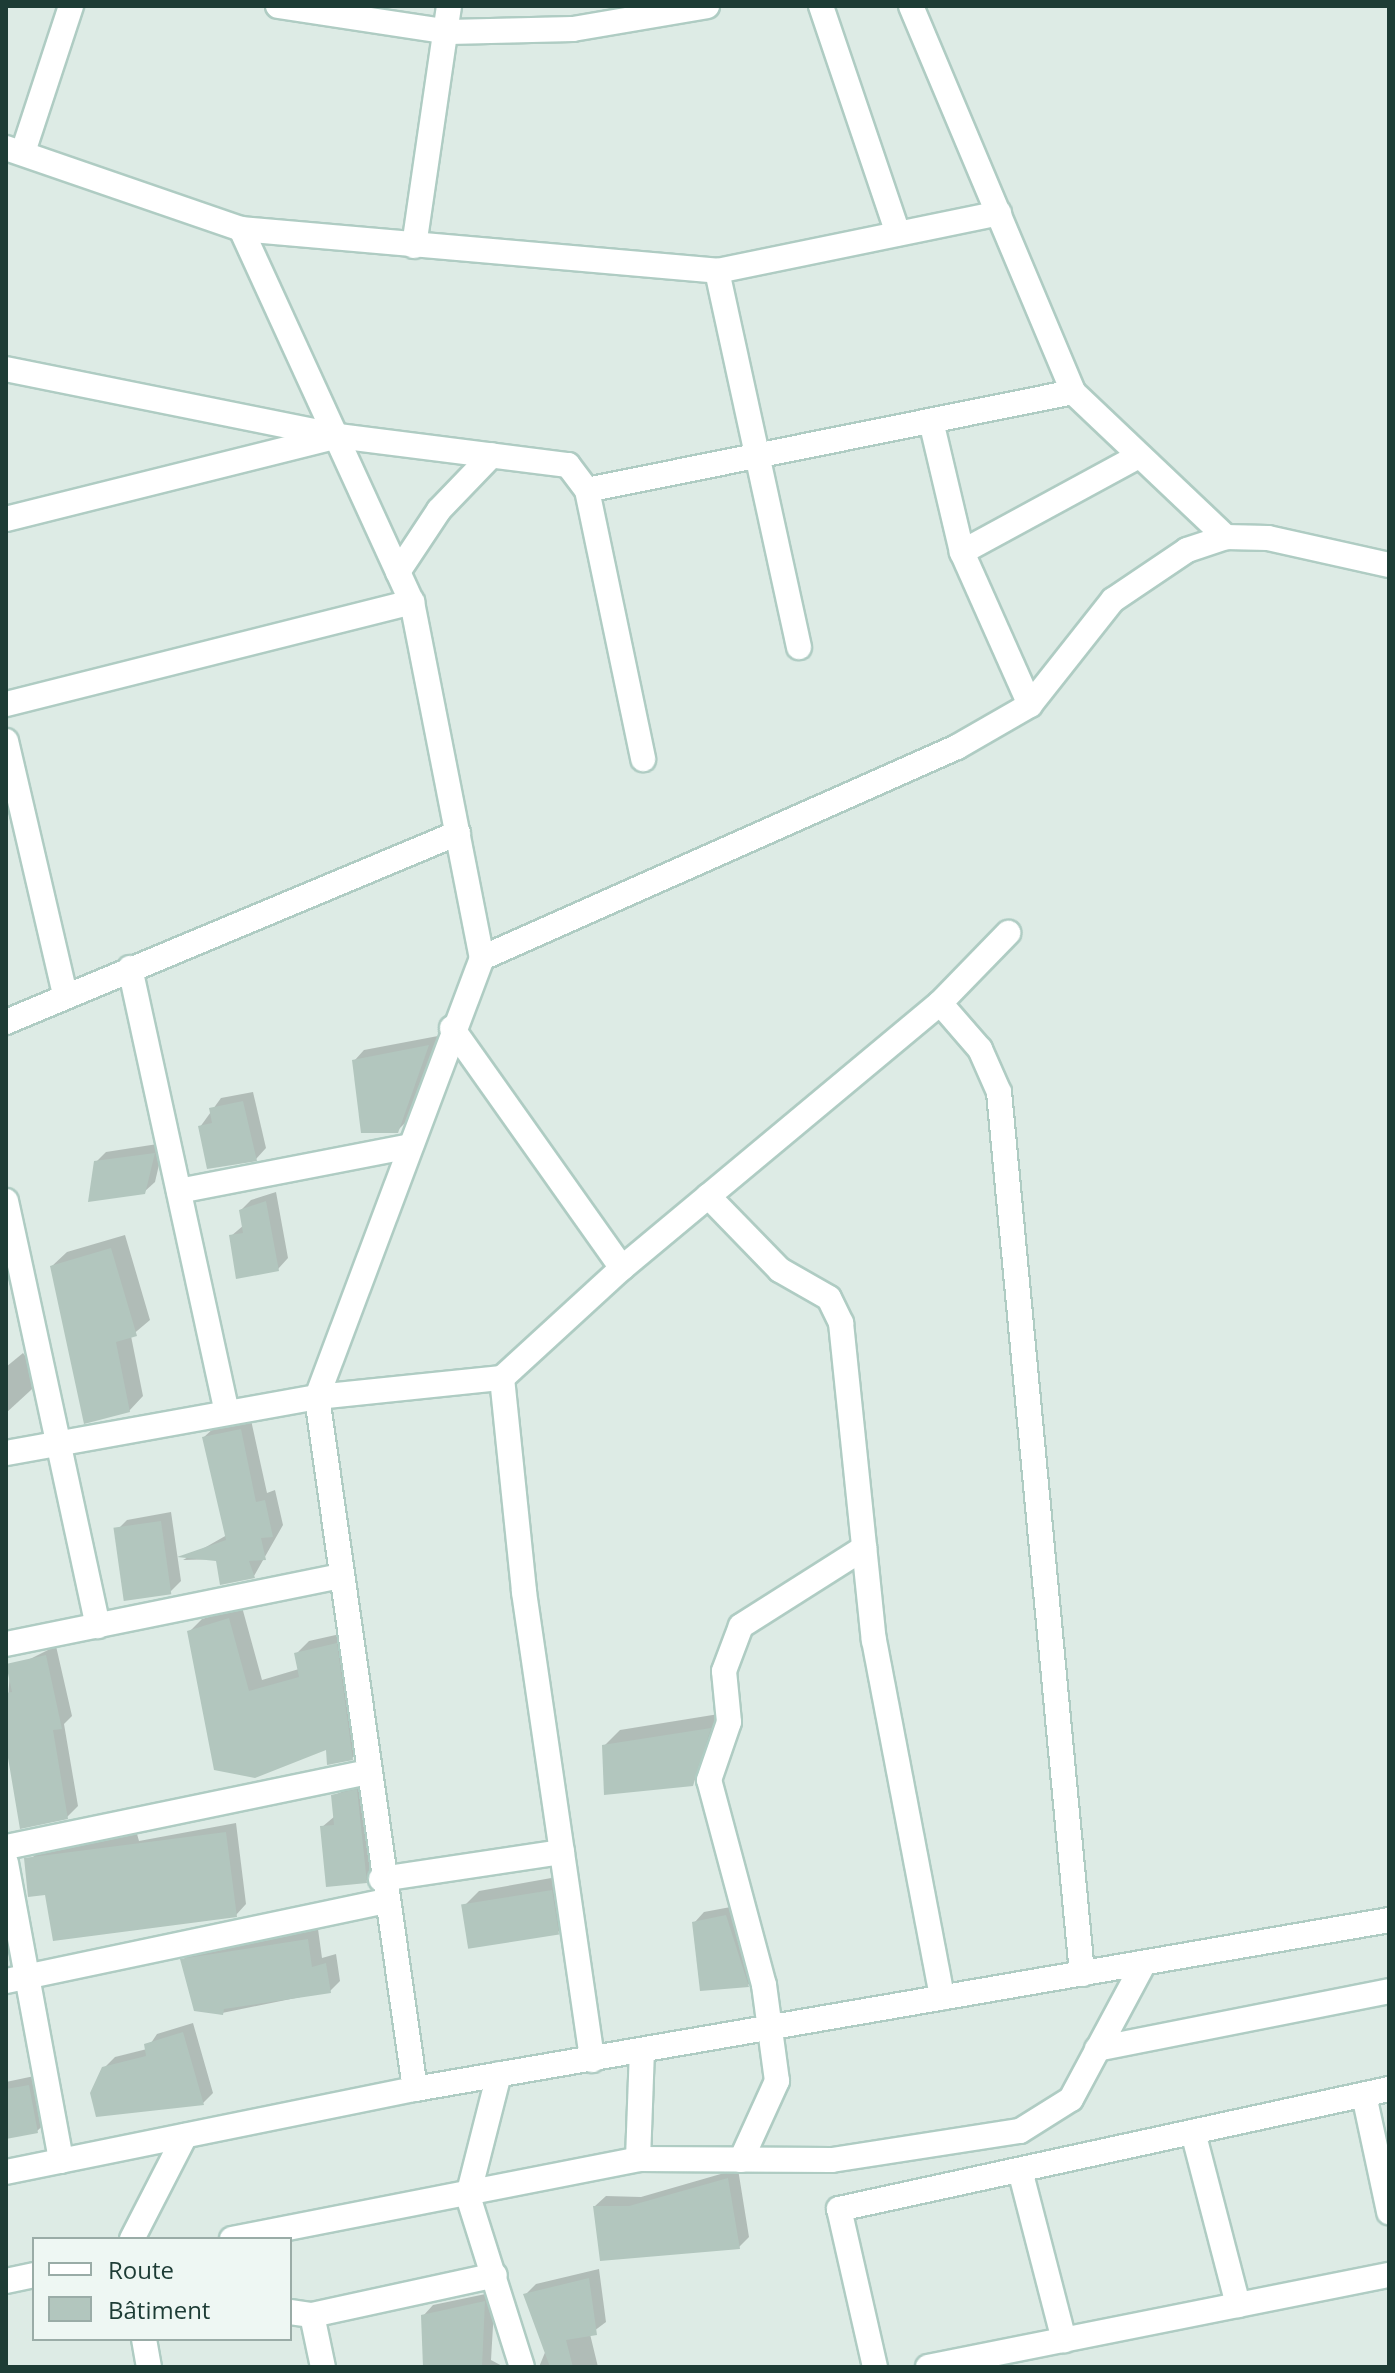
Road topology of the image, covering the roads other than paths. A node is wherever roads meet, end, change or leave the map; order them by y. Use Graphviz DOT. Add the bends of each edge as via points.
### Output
graph roads {
  1 [pos="71,6"];
  2 [pos="278,6"];
  3 [pos="449,6"];
  4 [pos="707,6"];
  5 [pos="821,6"];
  6 [pos="911,6"];
  7 [pos="665,11"];
  8 [pos="449,32"];
  9 [pos="15,150"];
  10 [pos="999,213"];
  11 [pos="241,229"];
  12 [pos="898,233"];
  13 [pos="414,246"];
  14 [pos="717,271"];
  15 [pos="6,369"];
  16 [pos="1073,392"];
  17 [pos="931,421"];
  18 [pos="338,436"];
  19 [pos="492,455"];
  20 [pos="758,456"];
  21 [pos="1135,458"];
  22 [pos="587,490"];
  23 [pos="6,519"];
  24 [pos="1226,537"];
  25 [pos="962,552"];
  26 [pos="1389,565"];
  27 [pos="398,572"];
  28 [pos="412,602"];
  29 [pos="799,647"];
  30 [pos="6,704"];
  31 [pos="1030,705"];
  32 [pos="6,741"];
  33 [pos="643,759"];
  34 [pos="458,833"];
  35 [pos="1008,933"];
  36 [pos="482,958"];
  37 [pos="130,968"];
  38 [pos="65,995"];
  39 [pos="940,1003"];
  40 [pos="6,1022"];
  41 [pos="452,1028"];
  42 [pos="411,1146"];
  43 [pos="179,1191"];
  44 [pos="708,1196"];
  45 [pos="6,1201"];
  46 [pos="622,1268"];
  47 [pos="502,1378"];
  48 [pos="317,1397"];
  49 [pos="227,1413"];
  50 [pos="60,1442"];
  51 [pos="6,1453"];
  52 [pos="864,1548"];
  53 [pos="341,1576"];
  54 [pos="98,1626"];
  55 [pos="6,1644"];
  56 [pos="367,1772"];
  57 [pos="6,1847"];
  58 [pos="562,1852"];
  59 [pos="6,1863"];
  60 [pos="383,1890"];
  61 [pos="1389,1920"];
  62 [pos="1144,1963"];
  63 [pos="1082,1974"];
  64 [pos="17,1979"];
  65 [pos="1389,1991"];
  66 [pos="942,1998"];
  67 [pos="769,2029"];
  68 [pos="1097,2049"];
  69 [pos="642,2051"];
  70 [pos="592,2060"];
  71 [pos="499,2074"];
  72 [pos="415,2089"];
  73 [pos="1389,2089"];
  74 [pos="1364,2095"];
  75 [pos="1193,2132"];
  76 [pos="185,2136"];
  77 [pos="638,2159"];
  78 [pos="741,2160"];
  79 [pos="61,2161"];
  80 [pos="1020,2170"];
  81 [pos="6,2172"];
  82 [pos="468,2196"];
  83 [pos="1389,2212"];
  84 [pos="133,2237"];
  85 [pos="243,2237"];
  86 [pos="32,2275"];
  87 [pos="495,2275"];
  88 [pos="1389,2275"];
  89 [pos="6,2281"];
  90 [pos="1238,2305"];
  91 [pos="301,2314"];
  92 [pos="1064,2340"];
  93 [pos="144,2341"];
  94 [pos="149,2367"];
  95 [pos="323,2367"];
  96 [pos="522,2367"];
  97 [pos="875,2367"];
  98 [pos="928,2367"];
  1 -- 9 [label="street"];
  2 -- 8 [label="street"];
  3 -- 8 [label="street"];
  4 -- 7 [label="street"];
  5 -- 12 [label="street"];
  6 -- 10 [label="street"];
  7 -- 8 [label="street"];
  8 -- 13 [label="street"];
  9 -- 11 [label="street"];
  10 -- 12 [label="street"];
  10 -- 16 [label="street"];
  11 -- 13 [label="street"];
  11 -- 18 [label="street"];
  12 -- 14 [label="street"];
  13 -- 14 [label="street"];
  14 -- 20 [label="street"];
  15 -- 18 [label="street"];
  16 -- 17 [label="street"];
  16 -- 21 [label="street"];
  17 -- 20 [label="street"];
  17 -- 25 [label="street"];
  18 -- 19 [label="street"];
  18 -- 23 [label="street"];
  18 -- 27 [label="street"];
  19 -- 22 [label="street" via="568,465"];
  19 -- 27 [label="street" via="439,510"];
  20 -- 22 [label="street"];
  20 -- 29 [label="street"];
  21 -- 24 [label="street"];
  21 -- 25 [label="street"];
  22 -- 33 [label="street"];
  24 -- 26 [label="street" via="1268,538"];
  24 -- 31 [label="street" via="1187,550 1113,600"];
  25 -- 31 [label="street"];
  27 -- 28 [label="street"];
  28 -- 30 [label="street"];
  28 -- 34 [label="street"];
  31 -- 36 [label="street" via="957,747"];
  32 -- 38 [label="street"];
  34 -- 36 [label="street"];
  34 -- 37 [label="street"];
  35 -- 39 [label="street"];
  36 -- 41 [label="street"];
  37 -- 38 [label="street"];
  37 -- 43 [label="street"];
  38 -- 40 [label="street"];
  39 -- 44 [label="street"];
  39 -- 63 [label="street" via="980,1049 999,1092"];
  41 -- 42 [label="street"];
  41 -- 46 [label="street"];
  42 -- 43 [label="street"];
  42 -- 48 [label="street"];
  43 -- 49 [label="street"];
  44 -- 46 [label="street"];
  44 -- 52 [label="street" via="780,1270 829,1298 841,1323"];
  45 -- 50 [label="street"];
  46 -- 47 [label="street"];
  47 -- 48 [label="street"];
  47 -- 58 [label="street"];
  48 -- 49 [label="street"];
  48 -- 53 [label="street"];
  49 -- 50 [label="street"];
  50 -- 51 [label="street"];
  50 -- 54 [label="street"];
  52 -- 66 [label="street" via="874,1640"];
  52 -- 67 [label="street" via="741,1626 724,1671 729,1722 709,1780"];
  53 -- 54 [label="street"];
  53 -- 56 [label="street"];
  54 -- 55 [label="street"];
  56 -- 57 [label="street"];
  56 -- 60 [label="street"];
  58 -- 60 [label="street"];
  58 -- 70 [label="street"];
  59 -- 64 [label="street"];
  60 -- 64 [label="street"];
  60 -- 72 [label="street"];
  61 -- 62 [label="street"];
  62 -- 63 [label="street"];
  62 -- 68 [label="street"];
  63 -- 66 [label="street"];
  64 -- 79 [label="street"];
  65 -- 68 [label="street"];
  66 -- 67 [label="street"];
  67 -- 69 [label="street"];
  67 -- 78 [label="street" via="777,2081"];
  68 -- 78 [label="street" via="1071,2099 1020,2131 832,2160"];
  69 -- 70 [label="street"];
  69 -- 77 [label="street"];
  70 -- 71 [label="street"];
  71 -- 72 [label="street"];
  71 -- 82 [label="street"];
  72 -- 76 [label="street"];
  73 -- 74 [label="street"];
  74 -- 75 [label="street"];
  74 -- 83 [label="street"];
  75 -- 80 [label="street"];
  75 -- 90 [label="street"];
  76 -- 79 [label="street"];
  76 -- 84 [label="street"];
  77 -- 78 [label="street"];
  77 -- 82 [label="street"];
  79 -- 81 [label="street"];
  80 -- 92 [label="street"];
  80 -- 97 [label="street" via="839,2209"];
  82 -- 85 [label="street"];
  82 -- 87 [label="street"];
  86 -- 89 [label="street"];
  87 -- 91 [label="street"];
  87 -- 96 [label="street"];
  88 -- 90 [label="street"];
  90 -- 92 [label="street"];
  91 -- 95 [label="street"];
  92 -- 98 [label="street"];
  93 -- 94 [label="street"];
}
